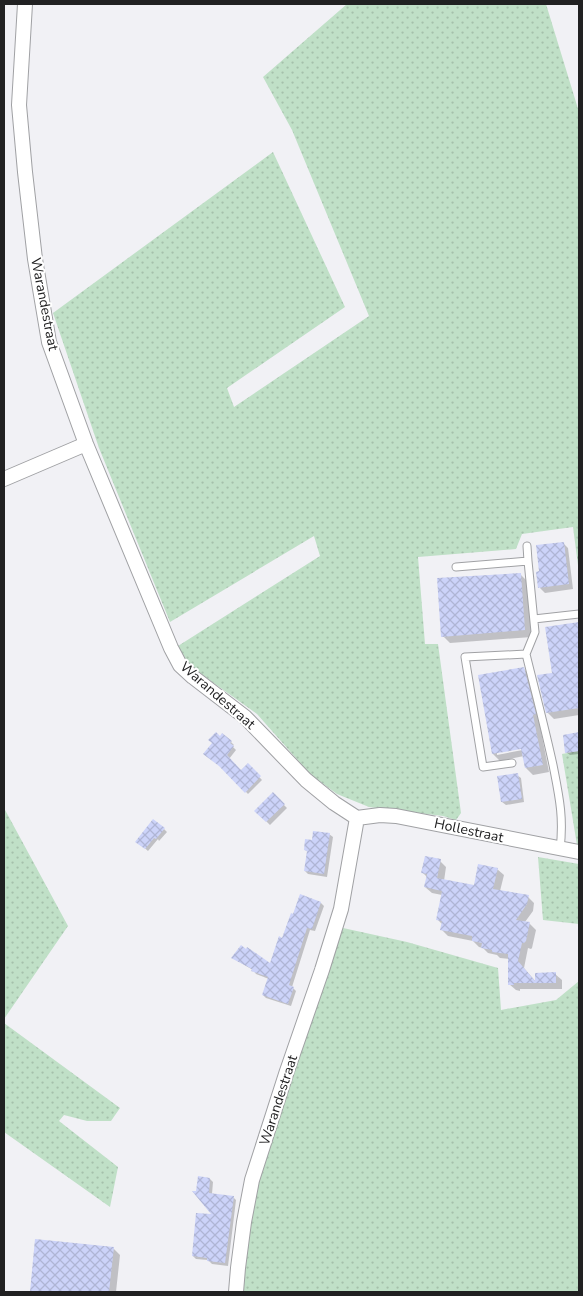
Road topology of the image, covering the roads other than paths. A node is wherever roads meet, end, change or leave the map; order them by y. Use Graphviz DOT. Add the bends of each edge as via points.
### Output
graph roads {
  1 [pos="26,4"];
  2 [pos="86,444"];
  3 [pos="4,479"];
  4 [pos="527,546"];
  5 [pos="528,561"];
  6 [pos="456,567"];
  7 [pos="579,614"];
  8 [pos="534,619"];
  9 [pos="526,654"];
  10 [pos="512,763"];
  11 [pos="357,818"];
  12 [pos="560,849"];
  13 [pos="579,852"];
  14 [pos="236,1292"];
  1 -- 2 [label="street, Warandestraat" via="19,105 35,259 49,342"];
  2 -- 3 [label="street"];
  2 -- 11 [label="street, Warandestraat" via="180,665 244,717 306,780"];
  4 -- 5 [label="lane"];
  5 -- 6 [label="lane"];
  5 -- 8 [label="lane"];
  7 -- 8 [label="lane"];
  8 -- 9 [label="lane" via="535,632"];
  9 -- 10 [label="lane" via="466,657 483,767"];
  9 -- 12 [label="lane" via="561,807"];
  11 -- 12 [label="street, Hollestraat" via="396,816"];
  11 -- 14 [label="street, Warandestraat" via="341,909 252,1180"];
  12 -- 13 [label="street, Hollestraat"];
}
